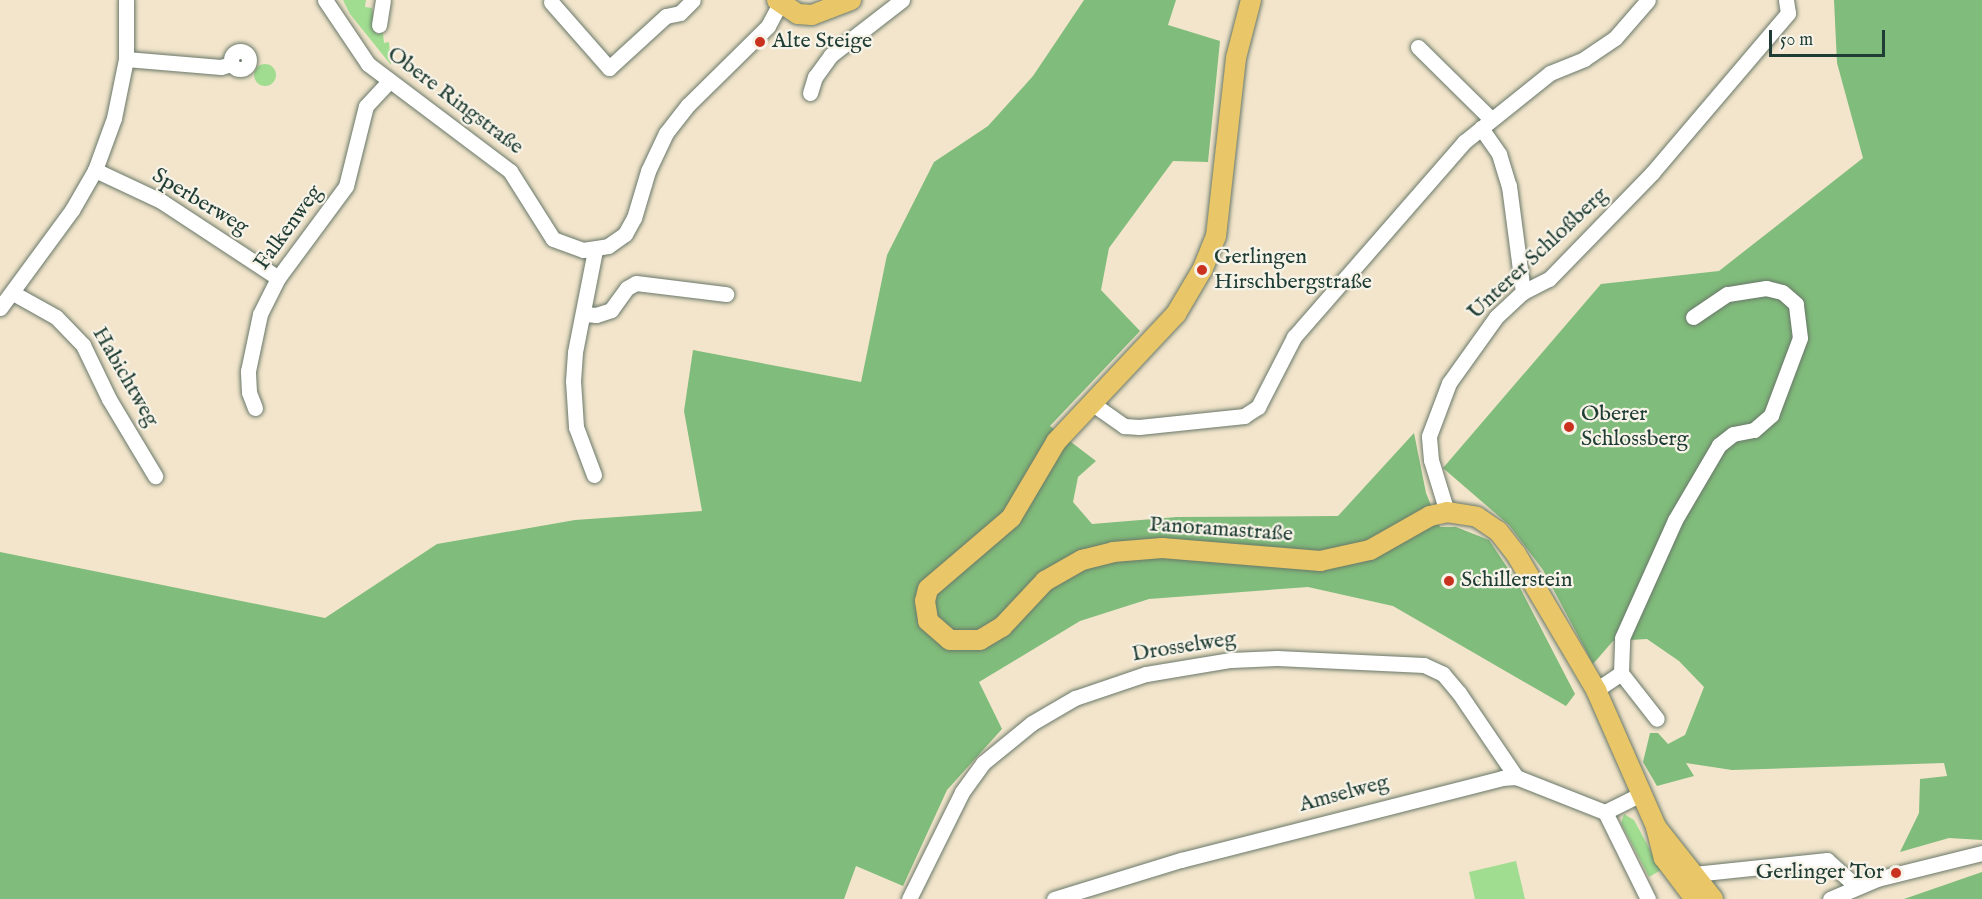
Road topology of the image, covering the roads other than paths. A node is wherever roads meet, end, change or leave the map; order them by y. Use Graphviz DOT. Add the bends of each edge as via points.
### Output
graph roads {
  1 [pos="126,0"];
  2 [pos="325,0"];
  3 [pos="383,0"];
  4 [pos="693,0"];
  5 [pos="851,0"];
  6 [pos="902,0"];
  7 [pos="1251,0"];
  8 [pos="1648,0"];
  9 [pos="1786,0"];
  10 [pos="551,2"];
  11 [pos="778,2"];
  12 [pos="379,25"];
  13 [pos="1418,47"];
  14 [pos="126,59"];
  15 [pos="231,64"];
  16 [pos="388,82"];
  17 [pos="810,93"];
  18 [pos="1486,123"];
  19 [pos="95,170"];
  20 [pos="595,250"];
  21 [pos="278,278"];
  22 [pos="1523,292"];
  23 [pos="13,293"];
  24 [pos="726,294"];
  25 [pos="0,308"];
  26 [pos="585,314"];
  27 [pos="1693,317"];
  28 [pos="1085,407"];
  29 [pos="255,408"];
  30 [pos="594,475"];
  31 [pos="155,476"];
  32 [pos="1448,512"];
  33 [pos="1621,673"];
  34 [pos="1596,690"];
  35 [pos="1657,718"];
  36 [pos="1516,777"];
  37 [pos="1641,794"];
  38 [pos="1605,812"];
  39 [pos="1982,853"];
  40 [pos="1687,886"];
  41 [pos="1856,886"];
  42 [pos="909,899"];
  43 [pos="1054,899"];
  44 [pos="1648,899"];
  45 [pos="1695,899"];
  46 [pos="1713,899"];
  47 [pos="1830,899"];
  1 -- 14 [label="street"];
  2 -- 16 [label="street, Obere Ringstraße" via="368,64"];
  3 -- 12 [label="street"];
  4 -- 10 [label="street" via="680,13 666,16 609,68"];
  5 -- 11 [label="main road" via="812,15 798,14"];
  6 -- 17 [label="street" via="831,55 815,77"];
  7 -- 28 [label="main road, Panoramastraße" via="1236,58 1215,236 1205,262 1176,314"];
  8 -- 18 [label="street" via="1615,38 1584,59 1550,73"];
  9 -- 22 [label="street, Unterer Schloßberg" via="1788,13 1752,59 1606,225 1549,279"];
  11 -- 20 [label="street" via="768,26 688,105 666,133 625,234"];
  13 -- 18 [label="street"];
  14 -- 15 [label="street" via="221,67"];
  14 -- 19 [label="street" via="114,118"];
  16 -- 20 [label="street, Obere Ringstraße" via="510,171 553,239 578,249"];
  16 -- 21 [label="street, Falkenweg" via="366,106 346,186"];
  18 -- 22 [label="street" via="1509,186"];
  18 -- 28 [label="street" via="1464,142 1294,337 1258,407 1244,416 1139,427 1124,426"];
  19 -- 21 [label="street, Sperberweg" via="170,206"];
  19 -- 23 [label="street" via="72,210"];
  20 -- 26 [label="street"];
  21 -- 29 [label="street, Falkenweg" via="261,314 249,357 249,392"];
  22 -- 32 [label="street, Unterer Schloßberg" via="1477,342 1449,383 1432,419 1431,459"];
  23 -- 25 [label="street"];
  23 -- 31 [label="street, Habichtweg" via="56,317 83,345 109,399"];
  24 -- 26 [label="street" via="636,283 604,314"];
  26 -- 30 [label="street" via="575,351 573,399 579,440"];
  27 -- 33 [label="street" via="1727,294 1766,288 1782,292 1796,304 1800,338 1771,414 1754,430 1733,434 1719,445 1675,520 1622,638"];
  28 -- 32 [label="main road, Panoramastraße" via="1056,442 1011,518 928,589 928,621 950,640 970,642 991,636 1045,581 1097,555 1162,548 1320,561 1362,553 1412,523"];
  32 -- 34 [label="main road, Panoramastraße" via="1477,517 1508,542"];
  33 -- 34 [label="street"];
  33 -- 35 [label="street"];
  34 -- 37 [label="main road, Panoramastraße"];
  36 -- 38 [label="street"];
  36 -- 42 [label="street, Drosselweg" via="1459,693 1443,674 1424,665 1277,658 1231,660 1146,674 1075,698 1032,723 991,756 962,792"];
  36 -- 43 [label="street, Amselweg" via="1403,801 1080,888"];
  37 -- 38 [label="street"];
  37 -- 40 [label="main road, Panoramastraße"];
  38 -- 44 [label="street"];
  39 -- 41 [label="street"];
  40 -- 41 [label="street" via="1827,860"];
  40 -- 45 [label="main road, Panoramastraße"];
  40 -- 46 [label="main road, Panoramastraße"];
  41 -- 47 [label="street"];
}
